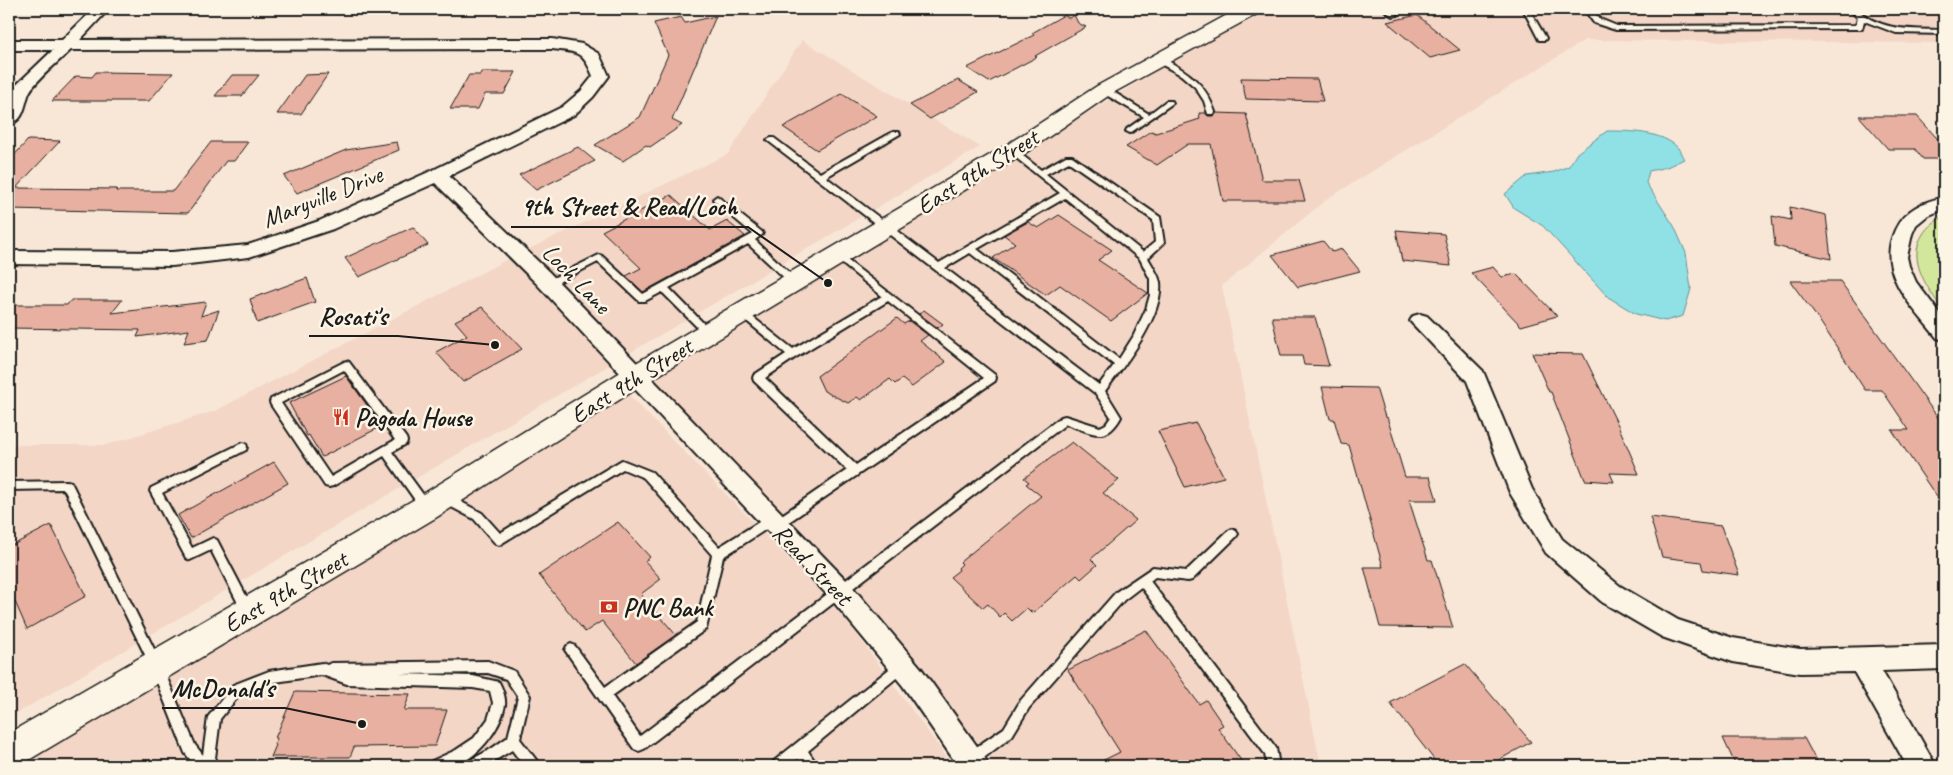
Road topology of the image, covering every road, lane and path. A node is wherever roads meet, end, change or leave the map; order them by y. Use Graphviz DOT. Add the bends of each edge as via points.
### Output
graph roads {
  1 [pos="102,9"];
  2 [pos="1387,9"];
  3 [pos="1526,9"];
  4 [pos="1588,9"];
  5 [pos="1853,9"];
  6 [pos="1249,10"];
  7 [pos="1394,15"];
  8 [pos="1862,18"];
  9 [pos="1944,32"];
  10 [pos="1542,38"];
  11 [pos="9,45"];
  12 [pos="65,45"];
  13 [pos="1158,58"];
  14 [pos="1104,90"];
  15 [pos="15,95"];
  16 [pos="1169,103"];
  17 [pos="1211,112"];
  18 [pos="1149,117"];
  19 [pos="9,119"];
  20 [pos="1130,132"];
  21 [pos="896,134"];
  22 [pos="771,140"];
  23 [pos="1013,151"];
  24 [pos="1040,174"];
  25 [pos="437,176"];
  26 [pos="820,177"];
  27 [pos="1065,194"];
  28 [pos="717,199"];
  29 [pos="1944,203"];
  30 [pos="886,227"];
  31 [pos="749,240"];
  32 [pos="970,249"];
  33 [pos="838,256"];
  34 [pos="1143,257"];
  35 [pos="9,258"];
  36 [pos="939,267"];
  37 [pos="794,282"];
  38 [pos="548,284"];
  39 [pos="662,288"];
  40 [pos="887,297"];
  41 [pos="742,312"];
  42 [pos="1420,321"];
  43 [pos="708,333"];
  44 [pos="1944,333"];
  45 [pos="793,354"];
  46 [pos="1120,365"];
  47 [pos="634,377"];
  48 [pos="1100,391"];
  49 [pos="242,446"];
  50 [pos="386,451"];
  51 [pos="855,471"];
  52 [pos="9,486"];
  53 [pos="435,503"];
  54 [pos="774,522"];
  55 [pos="1232,534"];
  56 [pos="718,554"];
  57 [pos="1142,580"];
  58 [pos="841,592"];
  59 [pos="248,612"];
  60 [pos="571,650"];
  61 [pos="1944,657"];
  62 [pos="1862,659"];
  63 [pos="156,665"];
  64 [pos="903,665"];
  65 [pos="322,669"];
  66 [pos="603,695"];
  67 [pos="513,741"];
  68 [pos="799,750"];
  69 [pos="9,752"];
  70 [pos="972,763"];
  71 [pos="202,766"];
  72 [pos="208,766"];
  73 [pos="437,766"];
  74 [pos="474,766"];
  75 [pos="532,766"];
  76 [pos="779,766"];
  77 [pos="812,766"];
  78 [pos="1273,766"];
  79 [pos="1922,766"];
  1 -- 12 [label="street"];
  2 -- 7 [label="lane"];
  3 -- 10 [label="lane"];
  4 -- 8 [label="lane" via="1597,21 1616,28 1859,27"];
  5 -- 8 [label="lane"];
  6 -- 13 [label="main road, East 9th Street"];
  8 -- 9 [label="lane" via="1896,31"];
  11 -- 12 [label="street"];
  12 -- 15 [label="street"];
  12 -- 25 [label="street, Maryville Drive" via="552,44 577,47 593,57 601,76 568,111"];
  13 -- 14 [label="main road, East 9th Street"];
  13 -- 17 [label="lane" via="1197,83 1208,99"];
  14 -- 18 [label="lane"];
  14 -- 23 [label="main road, East 9th Street"];
  15 -- 19 [label="street" via="16,111"];
  16 -- 18 [label="lane"];
  18 -- 20 [label="lane"];
  21 -- 26 [label="lane"];
  22 -- 26 [label="lane"];
  23 -- 24 [label="lane"];
  23 -- 30 [label="main road, East 9th Street"];
  24 -- 27 [label="lane"];
  24 -- 34 [label="lane" via="1070,158 1157,219 1160,243"];
  25 -- 35 [label="street, Maryville Drive" via="326,225 249,251 172,259"];
  25 -- 38 [label="street, Loch Lane"];
  26 -- 30 [label="lane"];
  27 -- 32 [label="lane"];
  27 -- 34 [label="lane"];
  28 -- 31 [label="lane" via="759,234"];
  29 -- 44 [label="street" via="1930,206 1908,220 1898,250 1899,265 1910,287"];
  30 -- 33 [label="main road, East 9th Street"];
  30 -- 36 [label="lane"];
  31 -- 37 [label="lane"];
  31 -- 39 [label="lane"];
  32 -- 36 [label="lane"];
  32 -- 46 [label="lane"];
  33 -- 37 [label="main road, East 9th Street"];
  33 -- 40 [label="lane"];
  34 -- 46 [label="lane" via="1155,282 1152,308"];
  36 -- 48 [label="lane"];
  37 -- 41 [label="main road, East 9th Street"];
  38 -- 39 [label="lane" via="599,258 642,299"];
  38 -- 47 [label="street, Loch Lane"];
  39 -- 43 [label="lane"];
  40 -- 45 [label="lane"];
  40 -- 51 [label="lane" via="990,378"];
  41 -- 43 [label="main road, East 9th Street"];
  41 -- 45 [label="lane"];
  42 -- 62 [label="street" via="1476,377 1522,493 1554,546 1611,594 1671,629 1733,650 1800,661"];
  43 -- 47 [label="main road, East 9th Street"];
  45 -- 51 [label="lane" via="758,378"];
  46 -- 48 [label="lane"];
  47 -- 53 [label="main road, East 9th Street"];
  47 -- 54 [label="street, Read Street"];
  48 -- 58 [label="lane" via="1116,417 1110,427 1101,431 1065,420"];
  49 -- 59 [label="lane" via="155,491 190,556 213,543"];
  50 -- 50 [label="lane" via="402,441 346,365 275,402 329,483"];
  50 -- 53 [label="lane"];
  51 -- 54 [label="lane"];
  52 -- 63 [label="lane" via="66,485"];
  53 -- 56 [label="lane" via="478,516 498,540 622,464 648,475"];
  53 -- 59 [label="main road, East 9th Street"];
  54 -- 56 [label="lane"];
  54 -- 58 [label="street, Read Street"];
  55 -- 57 [label="lane" via="1188,576 1153,572"];
  56 -- 66 [label="lane" via="702,625"];
  57 -- 70 [label="lane" via="1120,596 1025,704 1008,732"];
  57 -- 78 [label="lane" via="1271,752"];
  58 -- 64 [label="street, Read Street"];
  58 -- 66 [label="lane" via="639,745"];
  59 -- 63 [label="main road, East 9th Street"];
  60 -- 66 [label="lane"];
  61 -- 62 [label="street"];
  62 -- 79 [label="street"];
  63 -- 69 [label="main road, East 9th Street"];
  63 -- 71 [label="lane" via="190,749"];
  64 -- 68 [label="lane"];
  64 -- 70 [label="street, Read Street"];
  65 -- 67 [label="lane" via="488,667 510,675 524,696"];
  65 -- 72 [label="lane" via="269,677 237,688 214,717"];
  65 -- 73 [label="lane" via="347,678 473,682 495,686 499,703 493,722 479,742"];
  67 -- 74 [label="lane"];
  67 -- 75 [label="lane"];
  68 -- 76 [label="lane"];
  68 -- 77 [label="lane"];
}
